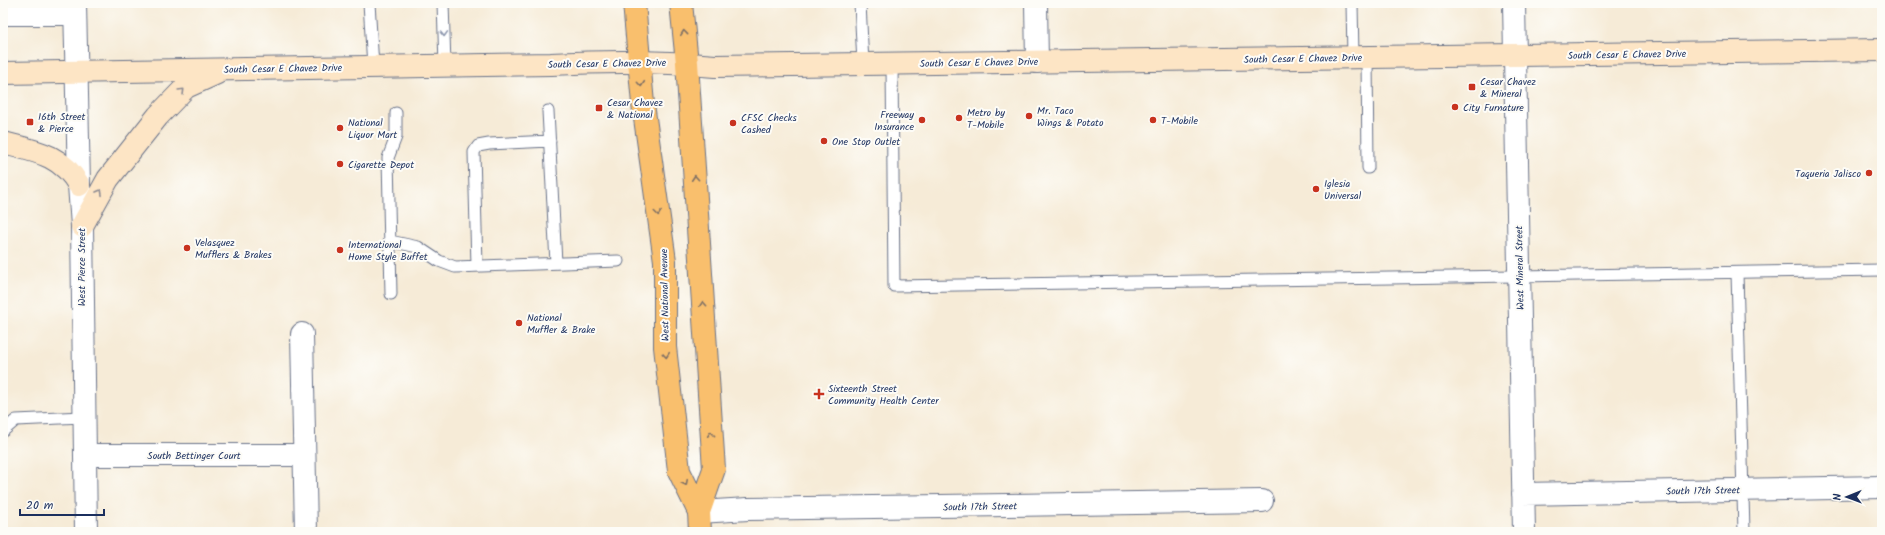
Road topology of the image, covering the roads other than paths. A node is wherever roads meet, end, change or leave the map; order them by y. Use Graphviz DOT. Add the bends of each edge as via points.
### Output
graph roads {
  1 [pos="369,3"];
  2 [pos="444,3"];
  3 [pos="634,3"];
  4 [pos="681,3"];
  5 [pos="860,3"];
  6 [pos="1036,3"];
  7 [pos="1352,3"];
  8 [pos="1514,3"];
  9 [pos="75,9"];
  10 [pos="3,14"];
  11 [pos="1882,50"];
  12 [pos="1515,55"];
  13 [pos="1360,57"];
  14 [pos="640,61"];
  15 [pos="1037,62"];
  16 [pos="687,63"];
  17 [pos="863,64"];
  18 [pos="892,64"];
  19 [pos="446,65"];
  20 [pos="373,66"];
  21 [pos="224,69"];
  22 [pos="76,72"];
  23 [pos="3,73"];
  24 [pos="548,111"];
  25 [pos="396,114"];
  26 [pos="550,141"];
  27 [pos="3,143"];
  28 [pos="1368,168"];
  29 [pos="79,185"];
  30 [pos="82,226"];
  31 [pos="390,241"];
  32 [pos="700,259"];
  33 [pos="665,260"];
  34 [pos="618,261"];
  35 [pos="556,263"];
  36 [pos="477,266"];
  37 [pos="1882,270"];
  38 [pos="1737,273"];
  39 [pos="1519,276"];
  40 [pos="391,294"];
  41 [pos="302,334"];
  42 [pos="84,417"];
  43 [pos="3,431"];
  44 [pos="85,455"];
  45 [pos="304,455"];
  46 [pos="1882,487"];
  47 [pos="1744,489"];
  48 [pos="1523,494"];
  49 [pos="1262,501"];
  50 [pos="699,522"];
  51 [pos="86,532"];
  52 [pos="306,532"];
  53 [pos="1524,532"];
  54 [pos="1744,532"];
  1 -- 20 [label="lane"];
  2 -- 19 [label="lane, one-way"];
  3 -- 14 [label="main road, West National Avenue"];
  16 -- 4 [label="main road, one-way"];
  5 -- 17 [label="lane"];
  6 -- 15 [label="street"];
  7 -- 13 [label="lane"];
  8 -- 12 [label="street, West Mineral Street"];
  9 -- 10 [label="street"];
  9 -- 22 [label="street, West Pierce Street"];
  11 -- 12 [label="main road, South Cesar E Chavez Drive"];
  12 -- 13 [label="main road, South Cesar E Chavez Drive"];
  12 -- 39 [label="street, West Mineral Street"];
  13 -- 15 [label="main road, South Cesar E Chavez Drive"];
  13 -- 28 [label="lane"];
  14 -- 16 [label="main road, South Cesar E Chavez Drive"];
  14 -- 19 [label="main road, South Cesar E Chavez Drive"];
  14 -- 33 [label="main road, West National Avenue, one-way" via="643,104"];
  15 -- 18 [label="main road, South Cesar E Chavez Drive"];
  16 -- 17 [label="main road, South Cesar E Chavez Drive" via="715,66"];
  32 -- 16 [label="main road, one-way"];
  17 -- 18 [label="main road, South Cesar E Chavez Drive"];
  18 -- 39 [label="lane" via="894,286"];
  19 -- 20 [label="main road, South Cesar E Chavez Drive"];
  20 -- 21 [label="main road, South Cesar E Chavez Drive"];
  21 -- 22 [label="main road, South Cesar E Chavez Drive"];
  30 -- 21 [label="main road, one-way" via="108,179 158,116 186,87"];
  22 -- 23 [label="main road, South Cesar E Chavez Drive"];
  22 -- 29 [label="street, West Pierce Street"];
  24 -- 26 [label="lane"];
  25 -- 31 [label="lane" via="396,137 388,158"];
  26 -- 35 [label="lane"];
  26 -- 36 [label="lane" via="489,144 478,146 474,152"];
  27 -- 29 [label="main road" via="37,151 56,159 72,174"];
  29 -- 30 [label="street, West Pierce Street"];
  30 -- 42 [label="street, West Pierce Street"];
  31 -- 36 [label="lane" via="418,247 439,261 455,267"];
  31 -- 40 [label="lane"];
  32 -- 33 [label="main road"];
  50 -- 32 [label="main road, one-way" via="714,469"];
  33 -- 50 [label="main road, West National Avenue, one-way" via="665,346 679,471"];
  34 -- 35 [label="lane"];
  35 -- 36 [label="lane"];
  37 -- 38 [label="lane"];
  38 -- 39 [label="lane"];
  38 -- 47 [label="lane"];
  39 -- 48 [label="street, West Mineral Street"];
  41 -- 45 [label="street"];
  42 -- 43 [label="lane" via="16,420"];
  42 -- 44 [label="street, West Pierce Street"];
  44 -- 45 [label="street, South Bettinger Court"];
  44 -- 51 [label="street, West Pierce Street"];
  45 -- 52 [label="street"];
  46 -- 47 [label="street, South 17th Street"];
  47 -- 48 [label="street, South 17th Street"];
  47 -- 54 [label="lane"];
  48 -- 53 [label="street, West Mineral Street"];
  49 -- 50 [label="street, South 17th Street" via="748,509"];
}
